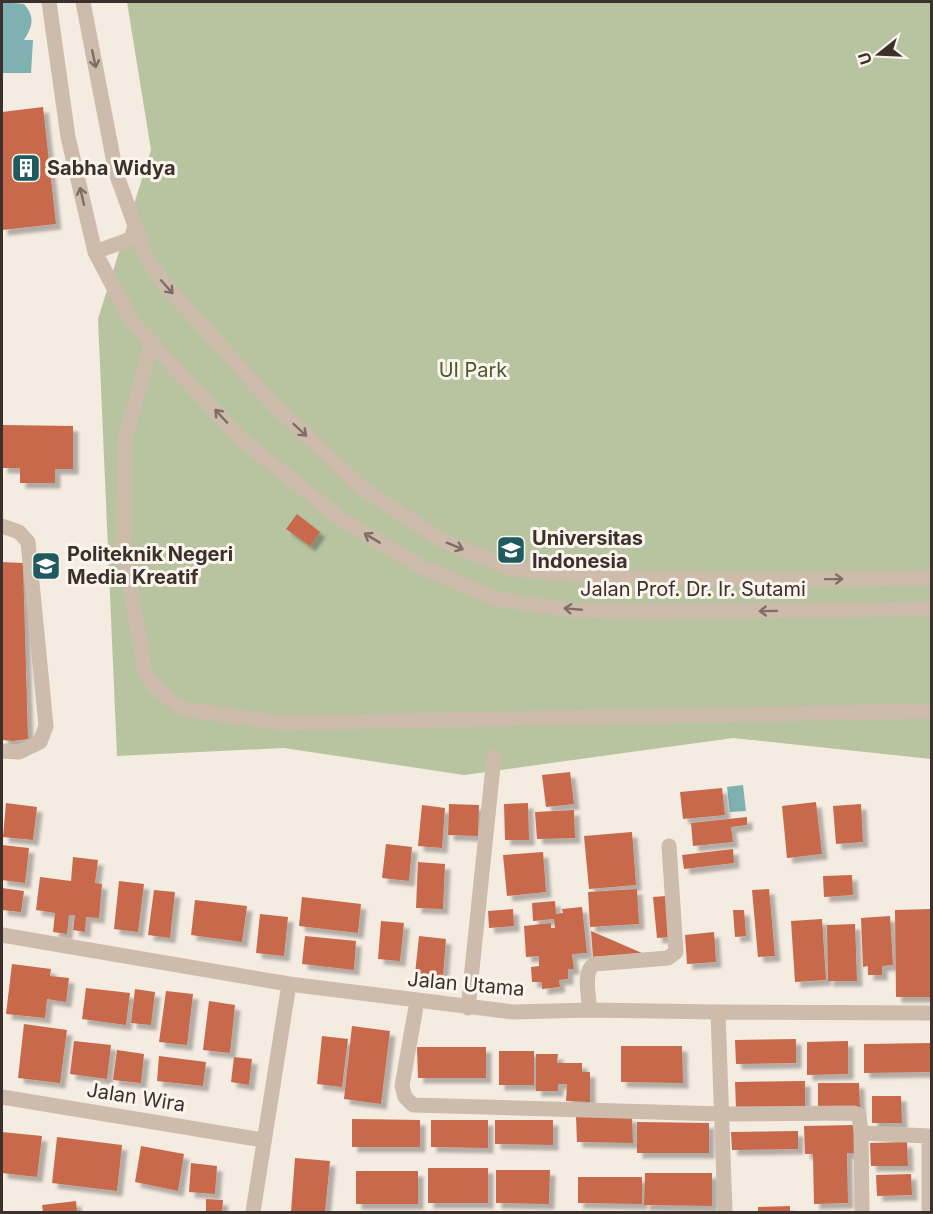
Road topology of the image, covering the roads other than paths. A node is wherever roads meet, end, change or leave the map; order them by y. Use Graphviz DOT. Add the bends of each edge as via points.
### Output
graph roads {
  1 [pos="49,2"];
  2 [pos="83,2"];
  3 [pos="139,236"];
  4 [pos="95,252"];
  5 [pos="152,342"];
  6 [pos="2,526"];
  7 [pos="932,578"];
  8 [pos="932,609"];
  9 [pos="932,711"];
  10 [pos="2,751"];
  11 [pos="494,757"];
  12 [pos="669,846"];
  13 [pos="2,936"];
  14 [pos="289,984"];
  15 [pos="417,1001"];
  16 [pos="468,1008"];
  17 [pos="590,1010"];
  18 [pos="718,1012"];
  19 [pos="932,1013"];
  20 [pos="2,1097"];
  21 [pos="722,1114"];
  22 [pos="861,1133"];
  23 [pos="263,1140"];
  24 [pos="253,1212"];
  25 [pos="725,1212"];
  26 [pos="862,1212"];
  27 [pos="929,1212"];
  4 -- 1 [label="street, Jalan Prof. Dr. Ir. Sutami, one-way" via="68,138"];
  2 -- 3 [label="street, Jalan Prof. Dr. Ir. Sutami, one-way" via="116,173"];
  3 -- 4 [label="street"];
  3 -- 7 [label="street, Jalan Prof. Dr. Ir. Sutami, one-way" via="161,280 272,403 362,488 441,540 512,569 607,578"];
  4 -- 5 [label="street, Jalan Prof. Dr. Ir. Sutami" via="134,324"];
  8 -- 5 [label="street, Jalan Prof. Dr. Ir. Sutami, one-way" via="654,612 572,610 497,599 423,568 341,519 241,439"];
  5 -- 9 [label="street" via="125,439 124,552 144,671 156,688 183,709 280,723"];
  6 -- 10 [label="street" via="19,532 28,542 46,726 40,742 19,752"];
  11 -- 16 [label="street"];
  12 -- 17 [label="street" via="676,952 668,958 590,966"];
  13 -- 14 [label="street, Jalan Utama"];
  14 -- 15 [label="street, Jalan Utama"];
  14 -- 23 [label="street"];
  15 -- 16 [label="street, Jalan Utama"];
  15 -- 21 [label="street" via="402,1086 413,1105"];
  16 -- 17 [label="street, Jalan Utama" via="513,1012"];
  17 -- 18 [label="street, Jalan Utama"];
  18 -- 19 [label="street, Jalan Utama"];
  18 -- 21 [label="street"];
  20 -- 23 [label="street, Jalan Wira"];
  21 -- 22 [label="street" via="854,1113 859,1115"];
  21 -- 25 [label="street"];
  22 -- 26 [label="street"];
  22 -- 27 [label="street" via="929,1136"];
  23 -- 24 [label="street"];
}
